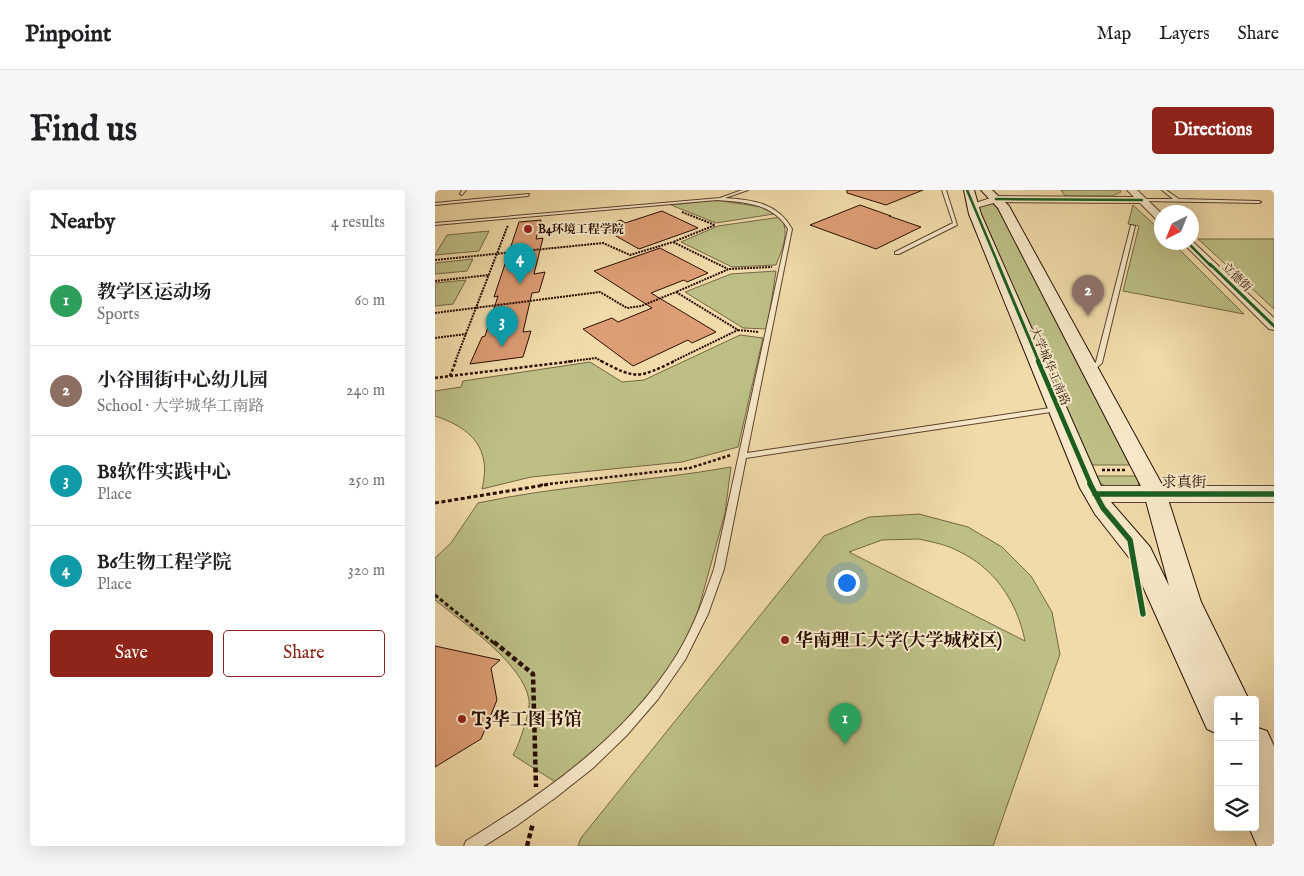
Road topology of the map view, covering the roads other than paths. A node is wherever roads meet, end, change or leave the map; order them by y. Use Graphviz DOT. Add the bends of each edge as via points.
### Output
graph roads {
  1 [pos="746,190"];
  2 [pos="944,190"];
  3 [pos="1132,190"];
  4 [pos="1164,190"];
  5 [pos="991,194"];
  6 [pos="528,195"];
  7 [pos="973,195"];
  8 [pos="717,199"];
  9 [pos="1142,200"];
  10 [pos="1178,201"];
  11 [pos="1259,202"];
  12 [pos="435,204"];
  13 [pos="1154,211"];
  14 [pos="435,224"];
  15 [pos="1133,226"];
  16 [pos="1195,250"];
  17 [pos="897,253"];
  18 [pos="1274,326"];
  19 [pos="1090,371"];
  20 [pos="1057,409"];
  21 [pos="740,455"];
  22 [pos="1274,494"];
  23 [pos="1099,501"];
  24 [pos="1157,501"];
  25 [pos="1274,508"];
  26 [pos="1232,696"];
  27 [pos="1214,709"];
  28 [pos="1259,752"];
  29 [pos="1274,782"];
  30 [pos="1259,809"];
  31 [pos="1274,841"];
  32 [pos="471,846"];
  1 -- 8 [label="lane"];
  2 -- 17 [label="lane" via="955,224"];
  3 -- 9 [label="street"];
  4 -- 10 [label="lane"];
  5 -- 7 [label="street"];
  5 -- 7 [label="street"];
  5 -- 9 [label="street"];
  5 -- 19 [label="main road, 大学城华工南路" via="1003,206"];
  6 -- 12 [label="lane"];
  7 -- 20 [label="main road, 大学城华工南路"];
  8 -- 14 [label="lane"];
  8 -- 21 [label="lane" via="766,208 785,219 790,229"];
  9 -- 10 [label="lane"];
  9 -- 13 [label="street"];
  10 -- 11 [label="lane"];
  15 -- 19 [label="lane" via="1099,363"];
  16 -- 18 [label="street, 立德街"];
  19 -- 24 [label="main road, 大学城华工南路"];
  20 -- 21 [label="lane"];
  20 -- 23 [label="main road, 大学城华工南路"];
  21 -- 32 [label="lane" via="713,591 691,642 666,681 619,736 557,791"];
  22 -- 24 [label="street, 求真街"];
  23 -- 24 [label="street, 求真街"];
  23 -- 27 [label="main road, 大学城华工南路" via="1141,554"];
  24 -- 25 [label="street, 求真街"];
  24 -- 26 [label="main road, 大学城华工南路" via="1188,604"];
  28 -- 29 [label="main road"];
  30 -- 31 [label="main road"];
}
